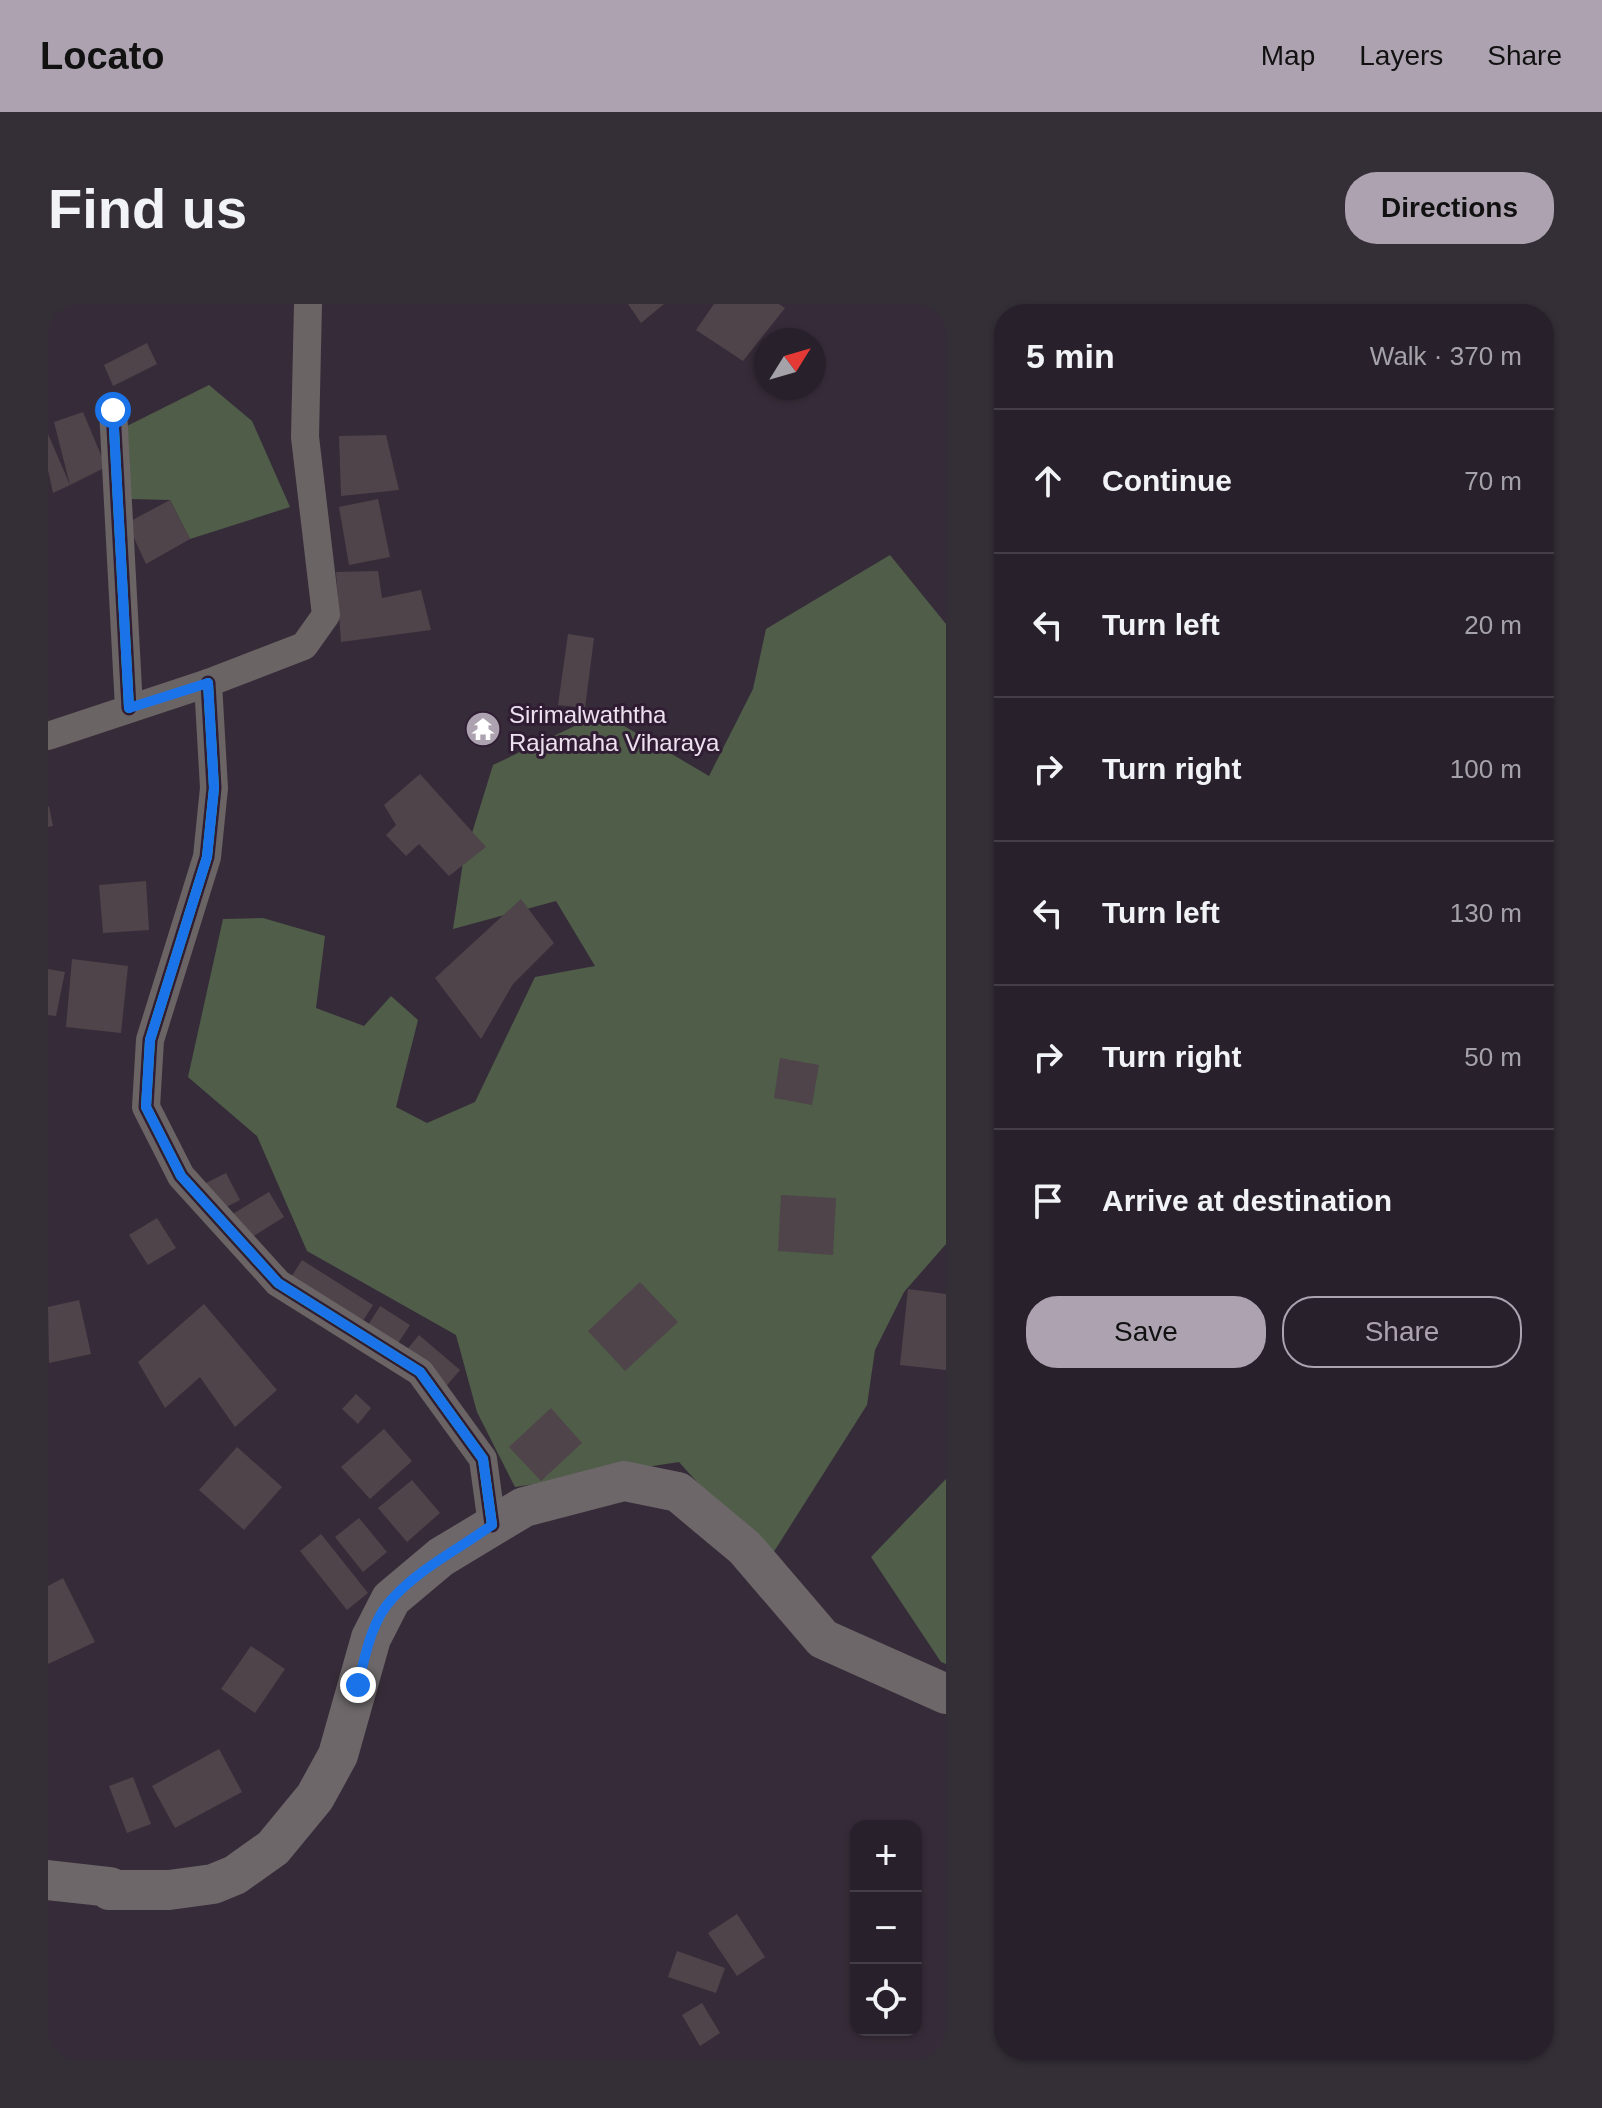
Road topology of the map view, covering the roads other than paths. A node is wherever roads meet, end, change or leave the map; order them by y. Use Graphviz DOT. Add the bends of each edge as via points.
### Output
graph roads {
  1 [pos="308,304"];
  2 [pos="113,410"];
  3 [pos="208,683"];
  4 [pos="129,708"];
  5 [pos="48,736"];
  6 [pos="492,1525"];
  7 [pos="946,1694"];
  8 [pos="48,1880"];
  1 -- 3 [label="street" via="305,437 326,615 304,646"];
  2 -- 4 [label="street"];
  3 -- 4 [label="street"];
  3 -- 6 [label="street" via="214,788 207,857 150,1040 146,1107 181,1176 278,1283 420,1372 483,1459"];
  4 -- 5 [label="street"];
  6 -- 7 [label="main road" via="524,1507 624,1481 678,1492 745,1548 823,1639"];
  6 -- 8 [label="main road" via="441,1557 391,1599 371,1638 338,1755 315,1797 273,1848 235,1875 193,1888 109,1890"];
}
